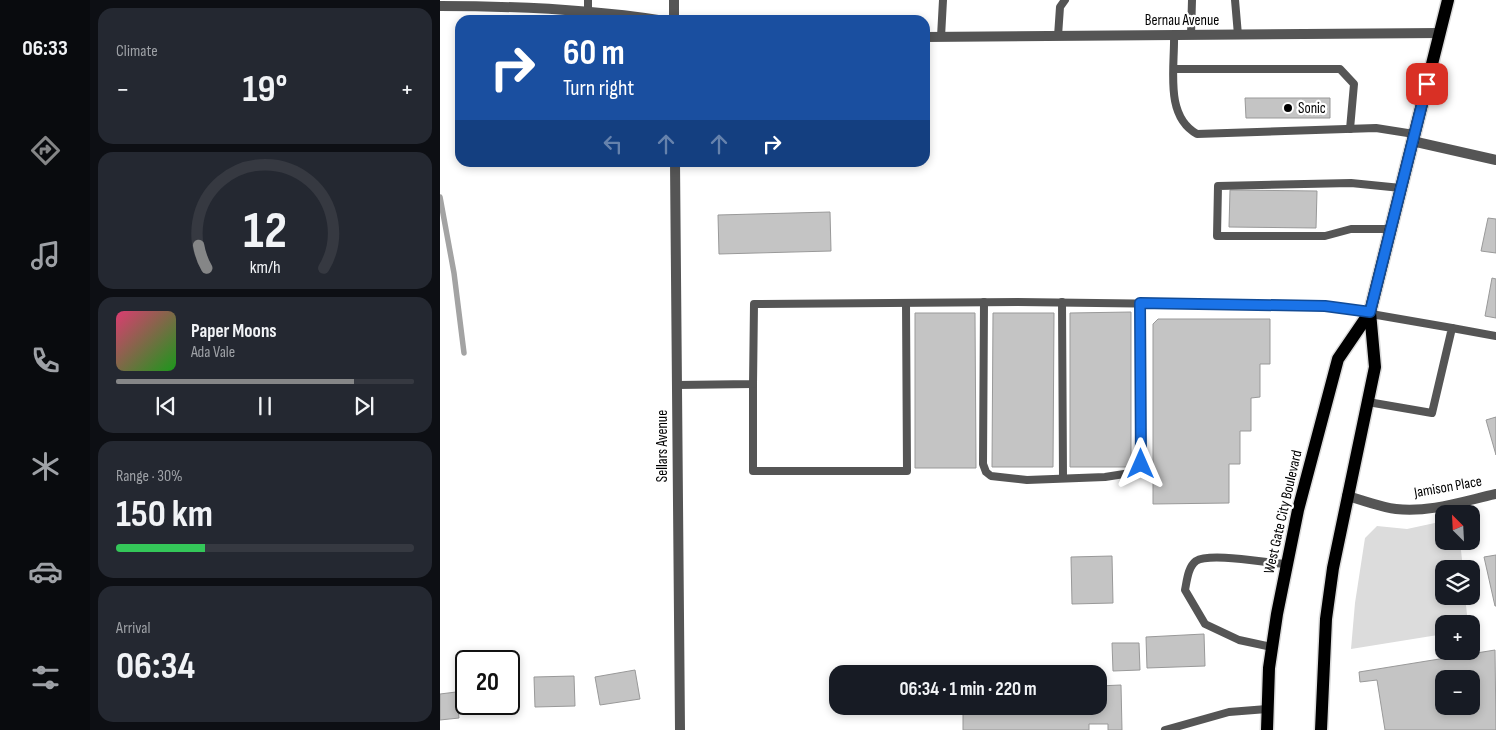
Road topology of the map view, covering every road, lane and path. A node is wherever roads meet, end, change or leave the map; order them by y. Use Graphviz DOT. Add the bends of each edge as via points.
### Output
graph roads {
  1 [pos="588,0"];
  2 [pos="674,0"];
  3 [pos="943,0"];
  4 [pos="1065,0"];
  5 [pos="1192,0"];
  6 [pos="1235,0"];
  7 [pos="1448,0"];
  8 [pos="461,3"];
  9 [pos="440,6"];
  10 [pos="588,12"];
  11 [pos="614,15"];
  12 [pos="674,15"];
  13 [pos="1440,33"];
  14 [pos="1174,35"];
  15 [pos="1191,35"];
  16 [pos="1238,35"];
  17 [pos="1058,36"];
  18 [pos="930,37"];
  19 [pos="941,37"];
  20 [pos="1175,69"];
  21 [pos="1350,129"];
  22 [pos="1413,138"];
  23 [pos="1496,160"];
  24 [pos="675,167"];
  25 [pos="1401,188"];
  26 [pos="1391,229"];
  27 [pos="984,302"];
  28 [pos="1062,302"];
  29 [pos="906,303"];
  30 [pos="1140,303"];
  31 [pos="1370,312"];
  32 [pos="1452,328"];
  33 [pos="1496,336"];
  34 [pos="753,384"];
  35 [pos="677,385"];
  36 [pos="1368,402"];
  37 [pos="1063,478"];
  38 [pos="1496,494"];
  39 [pos="1347,496"];
  40 [pos="1286,564"];
  41 [pos="1272,647"];
  42 [pos="1267,709"];
  43 [pos="680,730"];
  44 [pos="1165,730"];
  45 [pos="1267,730"];
  46 [pos="1320,730"];
  1 -- 10 [label="lane"];
  2 -- 12 [label="street"];
  3 -- 19 [label="lane"];
  4 -- 17 [label="lane" via="1060,7"];
  5 -- 15 [label="lane"];
  6 -- 16 [label="lane"];
  7 -- 13 [label="main road, West Gate City Boulevard"];
  8 -- 9 [label="street"];
  8 -- 10 [label="street"];
  10 -- 11 [label="street"];
  13 -- 16 [label="street, Bernau Avenue"];
  13 -- 22 [label="main road, West Gate City Boulevard"];
  14 -- 15 [label="street, Bernau Avenue"];
  14 -- 17 [label="street, Bernau Avenue"];
  14 -- 20 [label="lane"];
  15 -- 16 [label="street, Bernau Avenue"];
  17 -- 19 [label="street, Bernau Avenue"];
  18 -- 19 [label="street, Bernau Avenue"];
  20 -- 21 [label="lane" via="1175,104 1186,128 1197,134"];
  20 -- 21 [label="lane" via="1340,70 1354,84"];
  21 -- 22 [label="lane" via="1376,128"];
  22 -- 23 [label="street"];
  22 -- 25 [label="main road, West Gate City Boulevard"];
  24 -- 35 [label="street, Sellars Avenue"];
  25 -- 26 [label="main road, West Gate City Boulevard"];
  25 -- 26 [label="lane" via="1351,183 1218,186 1217,236 1325,236 1351,229"];
  26 -- 31 [label="main road, West Gate City Boulevard"];
  27 -- 28 [label="lane"];
  27 -- 29 [label="lane"];
  27 -- 37 [label="lane" via="983,464 986,472 991,476 1027,480"];
  28 -- 30 [label="lane"];
  28 -- 37 [label="lane"];
  29 -- 34 [label="lane" via="754,304"];
  29 -- 34 [label="lane" via="907,471 753,471"];
  30 -- 31 [label="lane" via="1325,306"];
  30 -- 37 [label="lane" via="1141,464 1137,472 1105,478"];
  31 -- 32 [label="lane"];
  31 -- 36 [label="main road, West Gate City Boulevard" via="1376,367"];
  31 -- 40 [label="main road, West Gate City Boulevard" via="1338,359"];
  32 -- 33 [label="lane"];
  32 -- 36 [label="lane" via="1432,413"];
  34 -- 35 [label="lane"];
  35 -- 43 [label="street, Sellars Avenue"];
  36 -- 39 [label="main road, West Gate City Boulevard"];
  38 -- 39 [label="street, Jamison Place" via="1407,510"];
  39 -- 46 [label="main road, West Gate City Boulevard" via="1326,619"];
  40 -- 41 [label="main road, West Gate City Boulevard"];
  40 -- 41 [label="lane" via="1210,557 1197,561 1190,569 1185,590 1205,624 1239,640"];
  41 -- 42 [label="main road, West Gate City Boulevard"];
  42 -- 44 [label="lane" via="1229,712"];
  42 -- 45 [label="main road, West Gate City Boulevard"];
}
